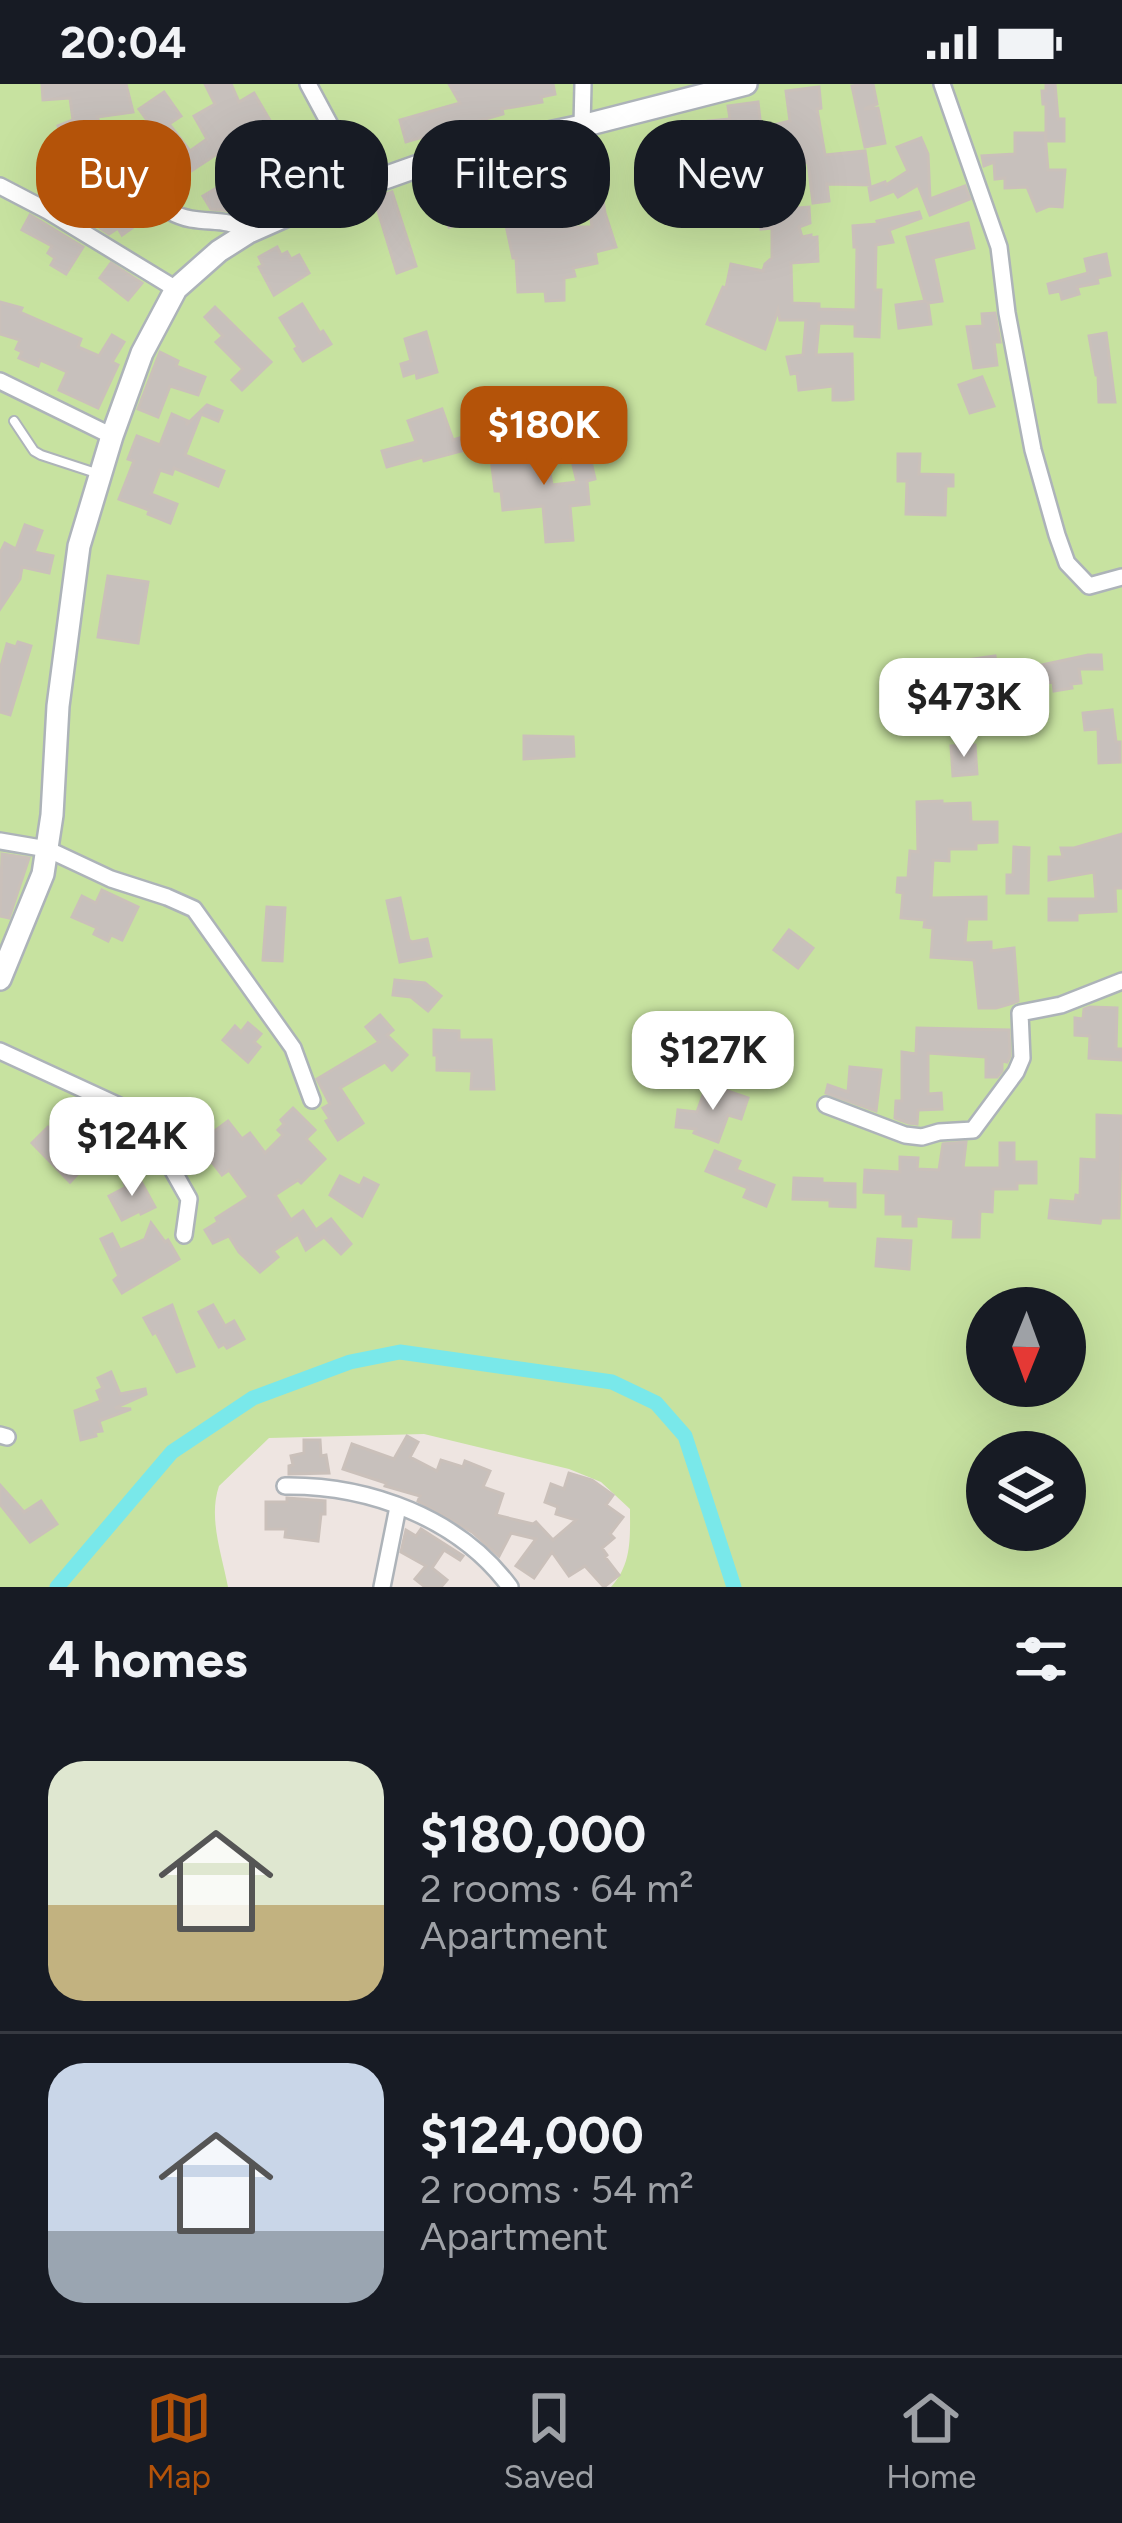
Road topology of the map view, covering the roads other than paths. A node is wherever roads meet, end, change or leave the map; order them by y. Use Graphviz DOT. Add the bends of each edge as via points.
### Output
graph roads {
  1 [pos="308,84"];
  2 [pos="583,84"];
  3 [pos="746,84"];
  4 [pos="942,84"];
  5 [pos="327,120"];
  6 [pos="582,120"];
  7 [pos="605,120"];
  8 [pos="0,186"];
  9 [pos="191,218"];
  10 [pos="259,228"];
  11 [pos="249,232"];
  12 [pos="176,289"];
  13 [pos="0,381"];
  14 [pos="14,421"];
  15 [pos="112,436"];
  16 [pos="100,474"];
  17 [pos="1122,577"];
  18 [pos="0,841"];
  19 [pos="47,849"];
  20 [pos="0,979"];
  21 [pos="1122,981"];
  22 [pos="0,1051"];
  23 [pos="312,1100"];
  24 [pos="826,1105"];
  25 [pos="184,1235"];
  26 [pos="285,1486"];
  27 [pos="398,1507"];
  28 [pos="382,1587"];
  29 [pos="510,1587"];
  1 -- 5 [label="street"];
  2 -- 6 [label="street"];
  3 -- 7 [label="street"];
  4 -- 17 [label="street" via="999,247 1034,450 1067,563 1089,586"];
  8 -- 12 [label="street"];
  9 -- 11 [label="street" via="233,222"];
  10 -- 11 [label="street"];
  11 -- 12 [label="street"];
  12 -- 15 [label="street"];
  13 -- 15 [label="street"];
  14 -- 16 [label="lane" via="34,451"];
  15 -- 16 [label="street"];
  16 -- 19 [label="street" via="79,546"];
  18 -- 19 [label="street"];
  19 -- 20 [label="street"];
  19 -- 23 [label="street" via="194,909 293,1048"];
  21 -- 24 [label="street" via="1020,1012 1022,1058 973,1130 905,1135"];
  22 -- 25 [label="street" via="126,1109 189,1199"];
  26 -- 27 [label="street"];
  27 -- 28 [label="street"];
  27 -- 29 [label="street" via="459,1534"];
}
